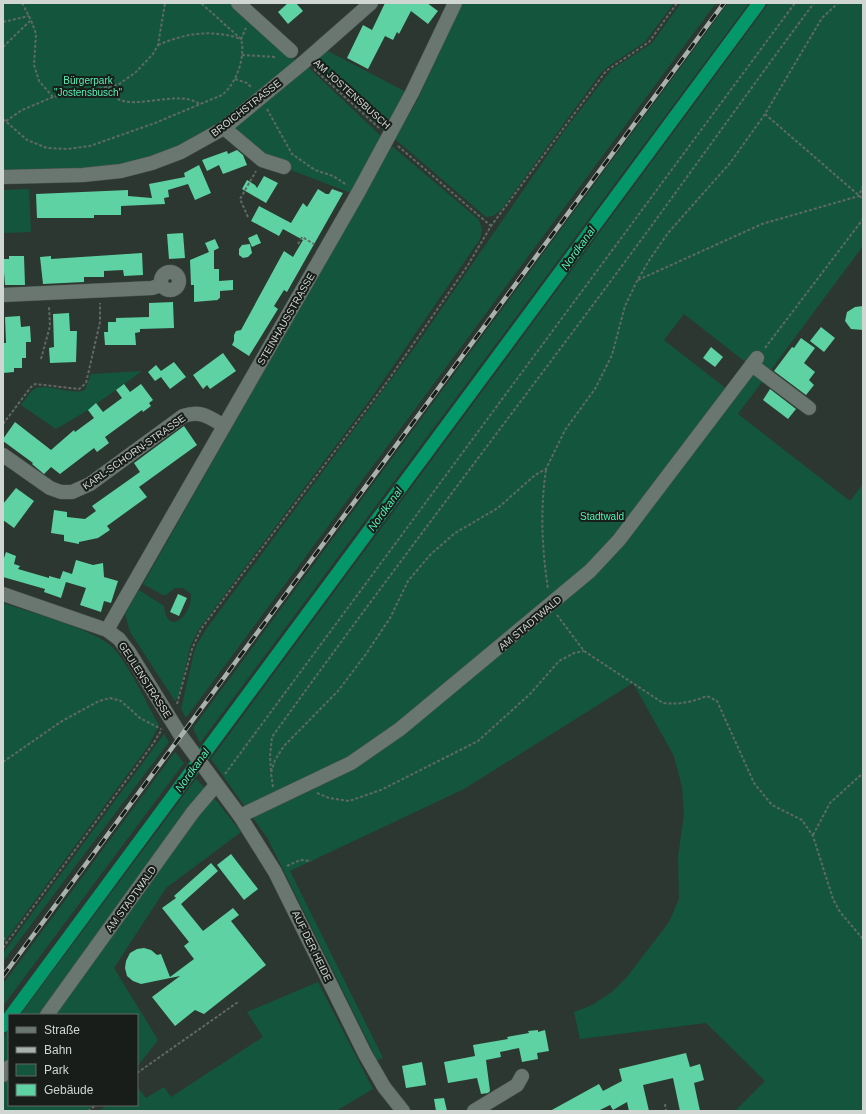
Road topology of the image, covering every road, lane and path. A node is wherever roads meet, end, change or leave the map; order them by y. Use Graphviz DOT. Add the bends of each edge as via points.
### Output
graph roads {
  1 [pos="22,3"];
  2 [pos="165,3"];
  3 [pos="201,3"];
  4 [pos="238,3"];
  5 [pos="371,3"];
  6 [pos="455,3"];
  7 [pos="677,3"];
  8 [pos="795,3"];
  9 [pos="814,3"];
  10 [pos="838,3"];
  11 [pos="251,15"];
  12 [pos="30,16"];
  13 [pos="32,20"];
  14 [pos="3,22"];
  15 [pos="241,40"];
  16 [pos="158,45"];
  17 [pos="3,47"];
  18 [pos="287,54"];
  19 [pos="242,55"];
  20 [pos="304,62"];
  21 [pos="234,79"];
  22 [pos="109,86"];
  23 [pos="53,97"];
  24 [pos="261,97"];
  25 [pos="199,104"];
  26 [pos="765,114"];
  27 [pos="3,119"];
  28 [pos="6,121"];
  29 [pos="224,128"];
  30 [pos="388,138"];
  31 [pos="262,160"];
  32 [pos="284,167"];
  33 [pos="3,177"];
  34 [pos="863,186"];
  35 [pos="358,193"];
  36 [pos="859,196"];
  37 [pos="863,200"];
  38 [pos="248,217"];
  39 [pos="863,219"];
  40 [pos="491,226"];
  41 [pos="298,244"];
  42 [pos="326,250"];
  43 [pos="637,281"];
  44 [pos="161,285"];
  45 [pos="99,291"];
  46 [pos="49,293"];
  47 [pos="3,295"];
  48 [pos="41,359"];
  49 [pos="755,362"];
  50 [pos="809,408"];
  51 [pos="3,424"];
  52 [pos="224,426"];
  53 [pos="3,455"];
  54 [pos="546,469"];
  55 [pos="3,594"];
  56 [pos="550,606"];
  57 [pos="107,630"];
  58 [pos="584,651"];
  59 [pos="165,724"];
  60 [pos="3,762"];
  61 [pos="271,773"];
  62 [pos="863,773"];
  63 [pos="212,779"];
  64 [pos="302,788"];
  65 [pos="275,800"];
  66 [pos="240,816"];
  67 [pos="813,836"];
  68 [pos="311,861"];
  69 [pos="275,872"];
  70 [pos="3,937"];
  71 [pos="863,939"];
  72 [pos="7,943"];
  73 [pos="3,948"];
  74 [pos="238,1002"];
  75 [pos="48,1014"];
  76 [pos="138,1071"];
  77 [pos="522,1076"];
  78 [pos="665,1104"];
  79 [pos="403,1111"];
  80 [pos="474,1111"];
  81 [pos="666,1111"];
  1 -- 12 [label="path"];
  2 -- 16 [label="path"];
  3 -- 15 [label="path"];
  4 -- 11 [label="street"];
  5 -- 20 [label="street, BROICHSTRASSE"];
  6 -- 30 [label="street, STEINHAUSSTRASSE"];
  7 -- 40 [label="path" via="648,42 606,71"];
  8 -- 63 [label="path"];
  9 -- 61 [label="path" via="272,737"];
  10 -- 26 [label="path" via="822,18"];
  11 -- 15 [label="path"];
  11 -- 18 [label="street"];
  12 -- 13 [label="path"];
  12 -- 14 [label="path"];
  13 -- 17 [label="path"];
  13 -- 23 [label="path" via="36,34 34,65 39,81"];
  15 -- 16 [label="path" via="227,34 201,33 178,36"];
  15 -- 19 [label="path"];
  16 -- 22 [label="path" via="135,73 119,84"];
  18 -- 19 [label="path"];
  19 -- 21 [label="path"];
  20 -- 24 [label="street, BROICHSTRASSE"];
  20 -- 30 [label="path, AM JOSTENSBUSCH"];
  21 -- 24 [label="path" via="247,83"];
  21 -- 25 [label="path" via="229,90 222,95"];
  22 -- 23 [label="path"];
  22 -- 25 [label="path" via="110,93 124,102 176,97 194,100"];
  23 -- 28 [label="path" via="22,110"];
  24 -- 29 [label="street, BROICHSTRASSE"];
  24 -- 35 [label="path" via="292,154 315,170 333,176"];
  25 -- 28 [label="path" via="90,146 67,149 47,148 27,140"];
  26 -- 36 [label="path"];
  26 -- 43 [label="path" via="730,163 668,233"];
  27 -- 28 [label="path"];
  29 -- 31 [label="street"];
  29 -- 33 [label="street, BROICHSTRASSE" via="181,152 152,164 121,171 83,175"];
  30 -- 35 [label="street, STEINHAUSSTRASSE"];
  30 -- 40 [label="path, AM JOSTENSBUSCH"];
  31 -- 32 [label="street"];
  31 -- 38 [label="path" via="240,198"];
  34 -- 36 [label="path"];
  35 -- 42 [label="street, STEINHAUSSTRASSE"];
  36 -- 37 [label="path"];
  36 -- 43 [label="path" via="762,224"];
  39 -- 49 [label="path"];
  40 -- 59 [label="path" via="468,265 387,382 201,630 192,649 179,699"];
  41 -- 42 [label="path" via="302,237"];
  42 -- 52 [label="street, STEINHAUSSTRASSE"];
  43 -- 54 [label="path" via="625,306 612,355 595,389 565,430"];
  44 -- 45 [label="street" via="152,288"];
  45 -- 46 [label="street"];
  45 -- 51 [label="path" via="100,322 86,383 79,389 35,384"];
  46 -- 47 [label="street"];
  46 -- 48 [label="path" via="50,326"];
  49 -- 50 [label="street"];
  49 -- 56 [label="street, AM STADTWALD" via="620,540"];
  52 -- 53 [label="street, KARL-SCHORN-STRASSE" via="194,412 183,416 90,484 72,492 50,488"];
  52 -- 57 [label="street, STEINHAUSSTRASSE"];
  54 -- 56 [label="path" via="541,500 543,557"];
  54 -- 61 [label="path" via="535,475 498,508 455,533 430,555 408,581 390,618 366,654 338,691 284,746 275,760"];
  55 -- 57 [label="street, GEULENSTRASSE"];
  56 -- 58 [label="path"];
  56 -- 64 [label="street, AM STADTWALD" via="400,729 351,763"];
  57 -- 59 [label="street, GEULENSTRASSE" via="119,639 129,652"];
  58 -- 64 [label="path" via="559,661 530,694 478,741 381,790 349,801 329,798"];
  58 -- 67 [label="path" via="663,703 677,705 691,703 707,696 714,698 754,783 772,805 802,820"];
  59 -- 60 [label="path" via="140,718 121,701 110,698 99,701 62,721"];
  59 -- 63 [label="street, GEULENSTRASSE" via="190,748"];
  59 -- 72 [label="path"];
  61 -- 65 [label="path"];
  62 -- 67 [label="path" via="830,803"];
  63 -- 66 [label="street, AUF DER HEIDE"];
  63 -- 75 [label="street, AM STADTWALD" via="193,812"];
  64 -- 65 [label="street, AM STADTWALD"];
  65 -- 66 [label="street, AM STADTWALD"];
  66 -- 69 [label="street, AUF DER HEIDE"];
  67 -- 71 [label="path" via="833,899 840,912"];
  68 -- 69 [label="path" via="300,860"];
  69 -- 79 [label="street, AUF DER HEIDE" via="365,1054 384,1087"];
  70 -- 72 [label="path"];
  72 -- 73 [label="path"];
  74 -- 76 [label="path"];
  77 -- 80 [label="street" via="517,1085"];
  78 -- 81 [label="path"];
}
